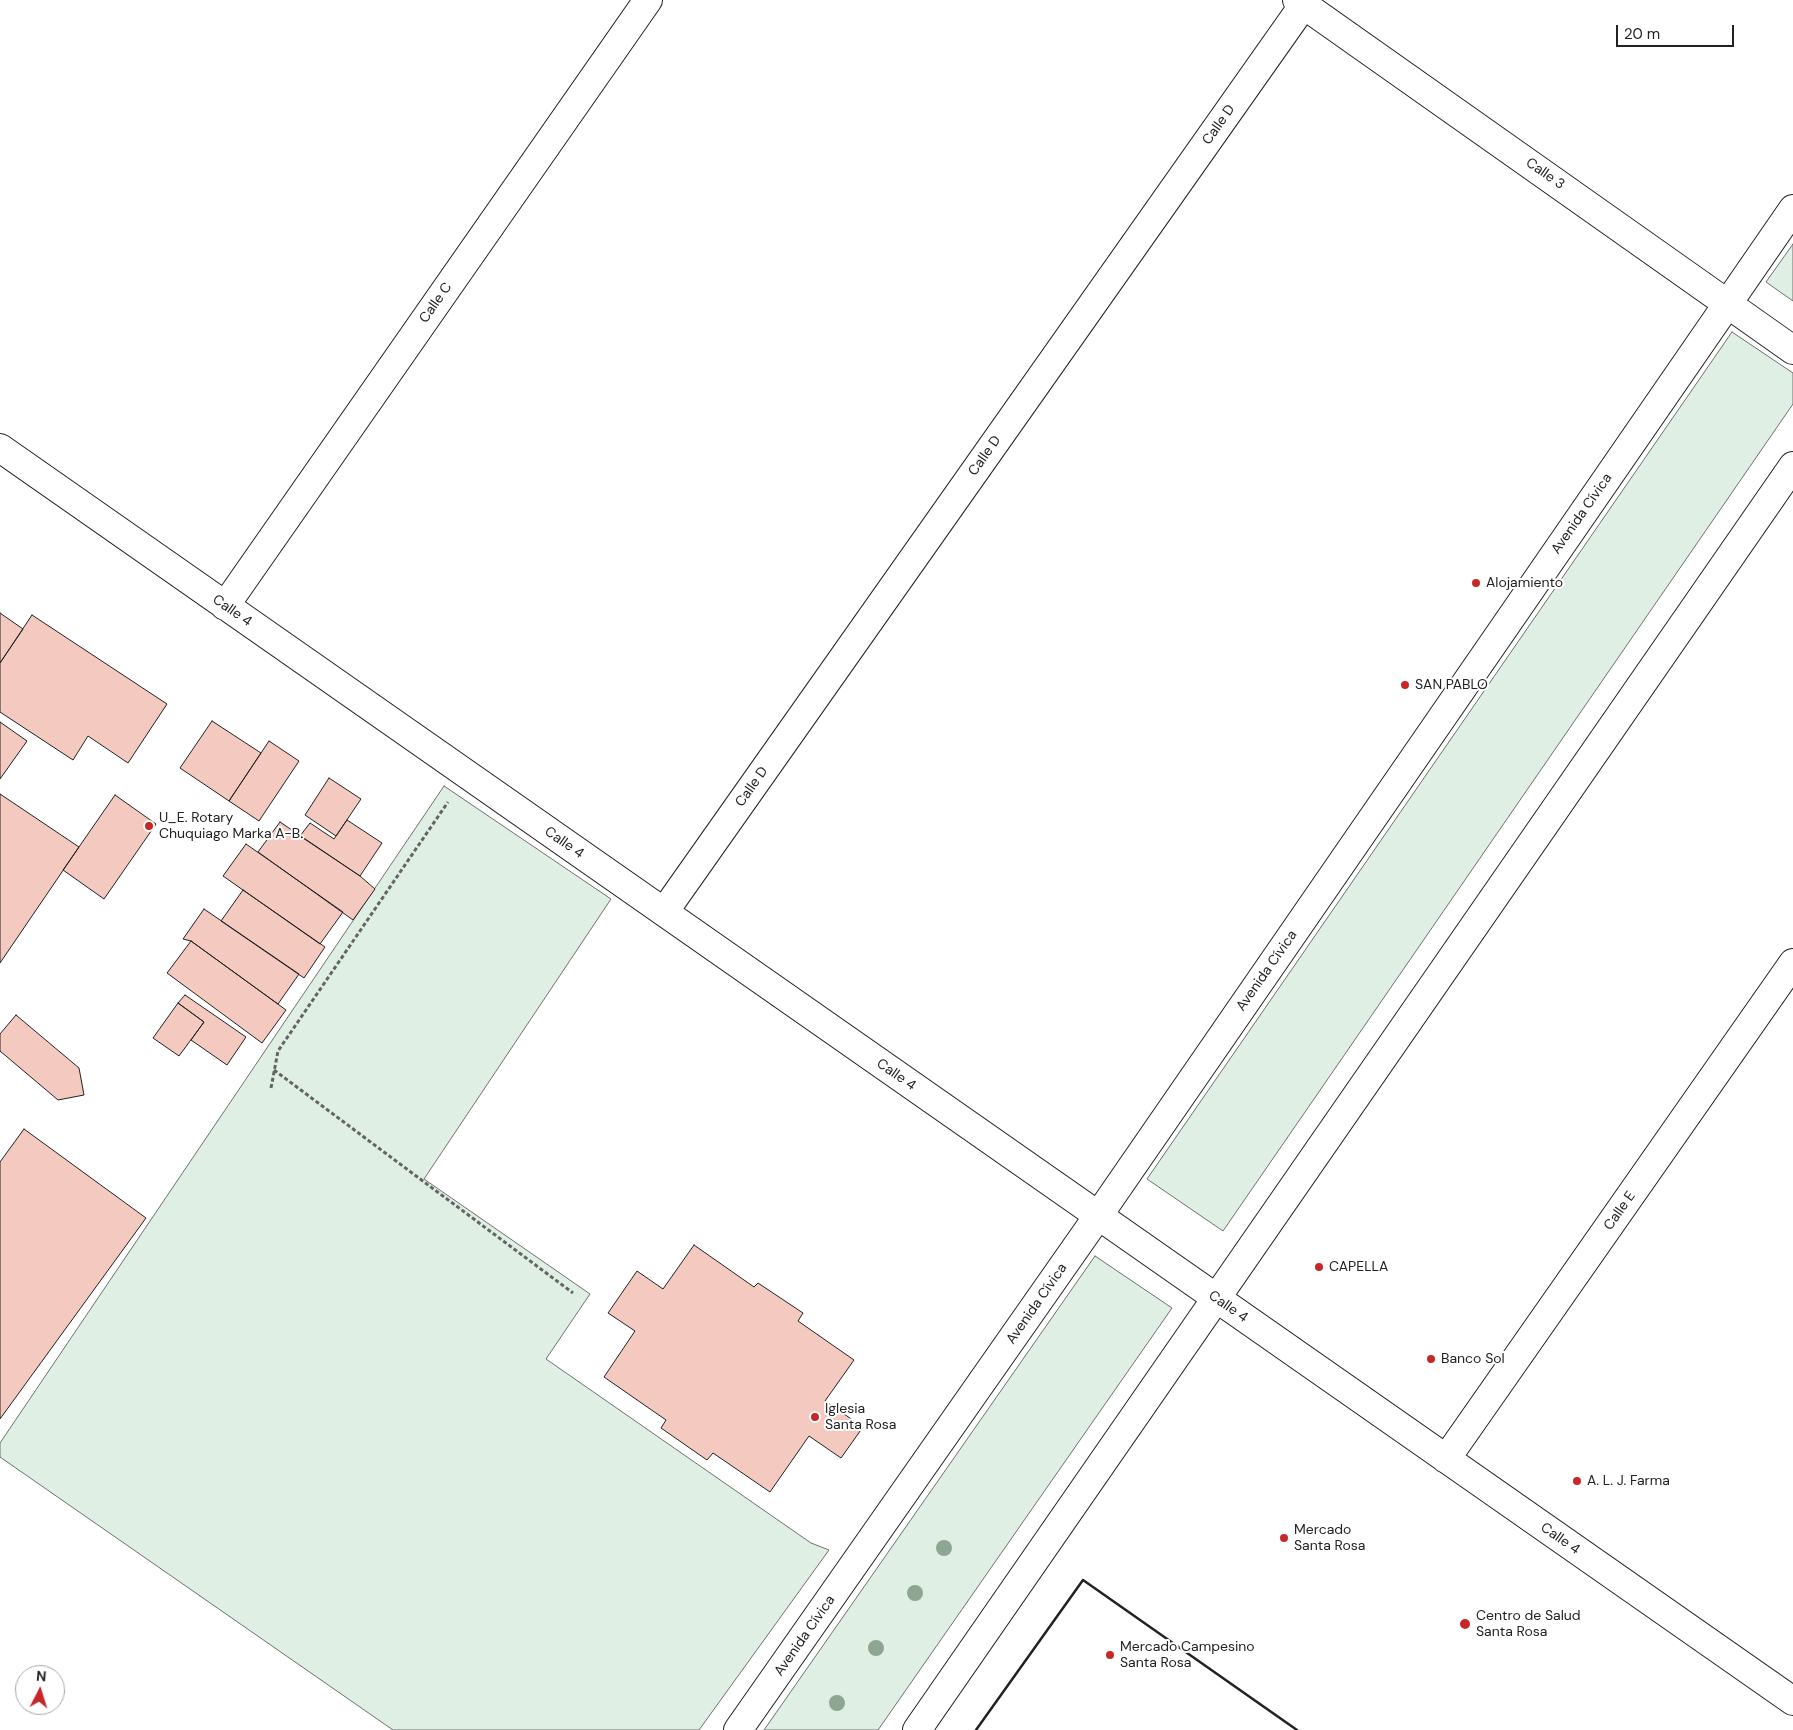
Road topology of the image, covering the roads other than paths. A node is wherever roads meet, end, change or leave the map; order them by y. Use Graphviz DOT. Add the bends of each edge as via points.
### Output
graph roads {
  1 [pos="648,0"];
  2 [pos="1302,2"];
  3 [pos="1793,209"];
  4 [pos="1728,303"];
  5 [pos="1793,350"];
  6 [pos="0,448"];
  7 [pos="1793,466"];
  8 [pos="225,606"];
  9 [pos="664,912"];
  10 [pos="1793,962"];
  11 [pos="1098,1216"];
  12 [pos="1217,1299"];
  13 [pos="1446,1459"];
  14 [pos="1793,1701"];
  15 [pos="738,1730"];
  16 [pos="917,1730"];
  1 -- 8 [label="street, Calle C"];
  2 -- 4 [label="street, Calle 3"];
  2 -- 9 [label="street, Calle D"];
  3 -- 4 [label="street, Avenida Cívica"];
  4 -- 5 [label="street, Calle 3"];
  4 -- 11 [label="street, Avenida Cívica"];
  6 -- 8 [label="street, Calle 4"];
  7 -- 12 [label="street"];
  8 -- 9 [label="street, Calle 4"];
  9 -- 11 [label="street, Calle 4"];
  10 -- 13 [label="street, Calle E"];
  11 -- 12 [label="street, Calle 4"];
  11 -- 15 [label="street, Avenida Cívica"];
  12 -- 13 [label="street, Calle 4"];
  12 -- 16 [label="street"];
  13 -- 14 [label="street, Calle 4"];
}
